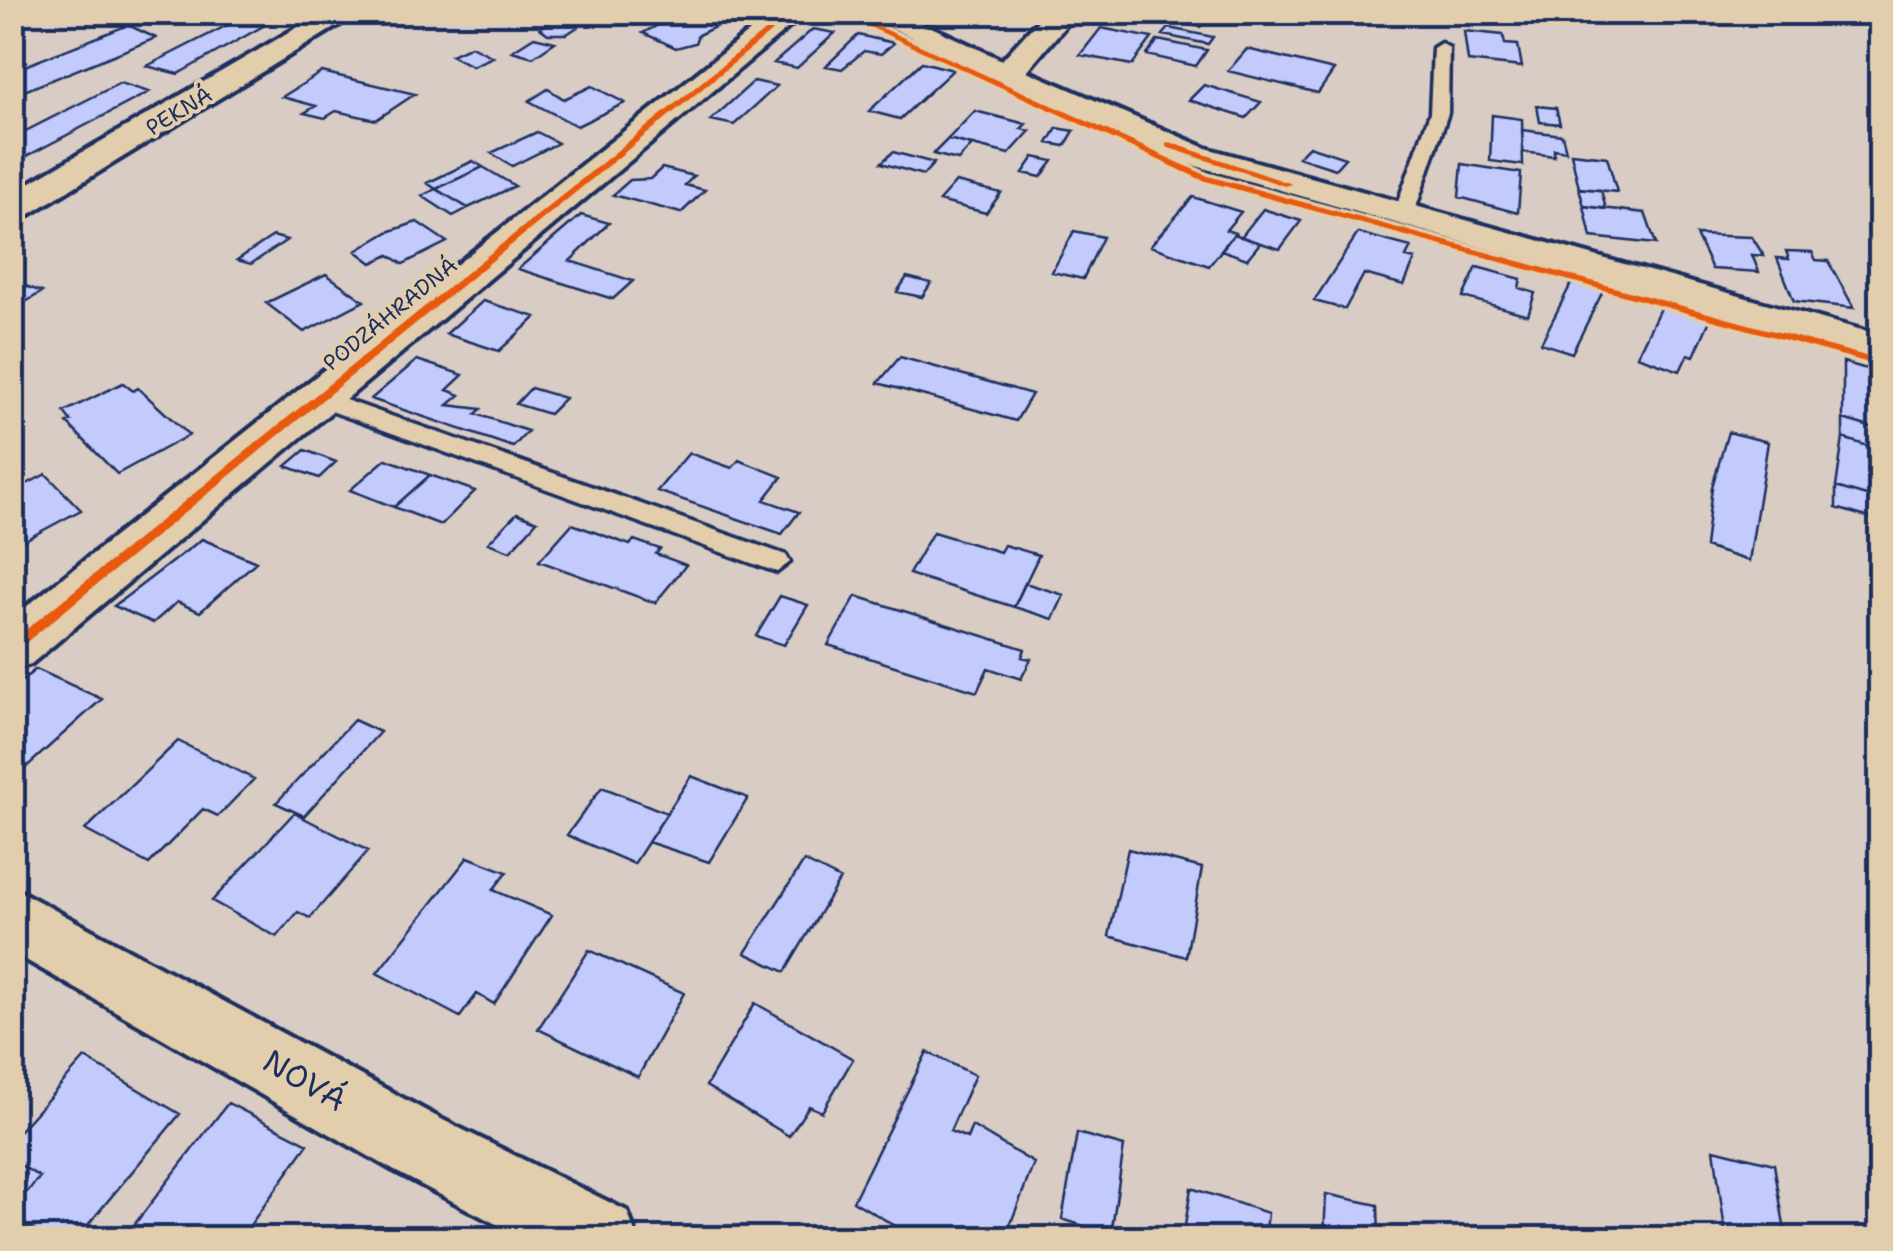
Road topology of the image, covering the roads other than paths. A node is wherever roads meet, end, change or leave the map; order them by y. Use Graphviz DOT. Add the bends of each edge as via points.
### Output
graph roads {
  1 [pos="346,12"];
  2 [pos="794,12"];
  3 [pos="874,12"];
  4 [pos="1063,12"];
  5 [pos="1441,48"];
  6 [pos="1008,72"];
  7 [pos="12,210"];
  8 [pos="1403,216"];
  9 [pos="1880,348"];
  10 [pos="318,398"];
  11 [pos="777,562"];
  12 [pos="12,648"];
  13 [pos="12,917"];
  14 [pos="600,1238"];
  1 -- 7 [label="street, PEKNÁ"];
  2 -- 10 [label="street, PODZÁHRADNÁ"];
  3 -- 6 [label="street"];
  4 -- 6 [label="street"];
  5 -- 8 [label="lane" via="1439,113"];
  6 -- 8 [label="street" via="1194,155"];
  8 -- 9 [label="street"];
  10 -- 11 [label="lane"];
  10 -- 12 [label="street, PODZÁHRADNÁ"];
  13 -- 14 [label="street, NOVÁ" via="418,1145"];
}
